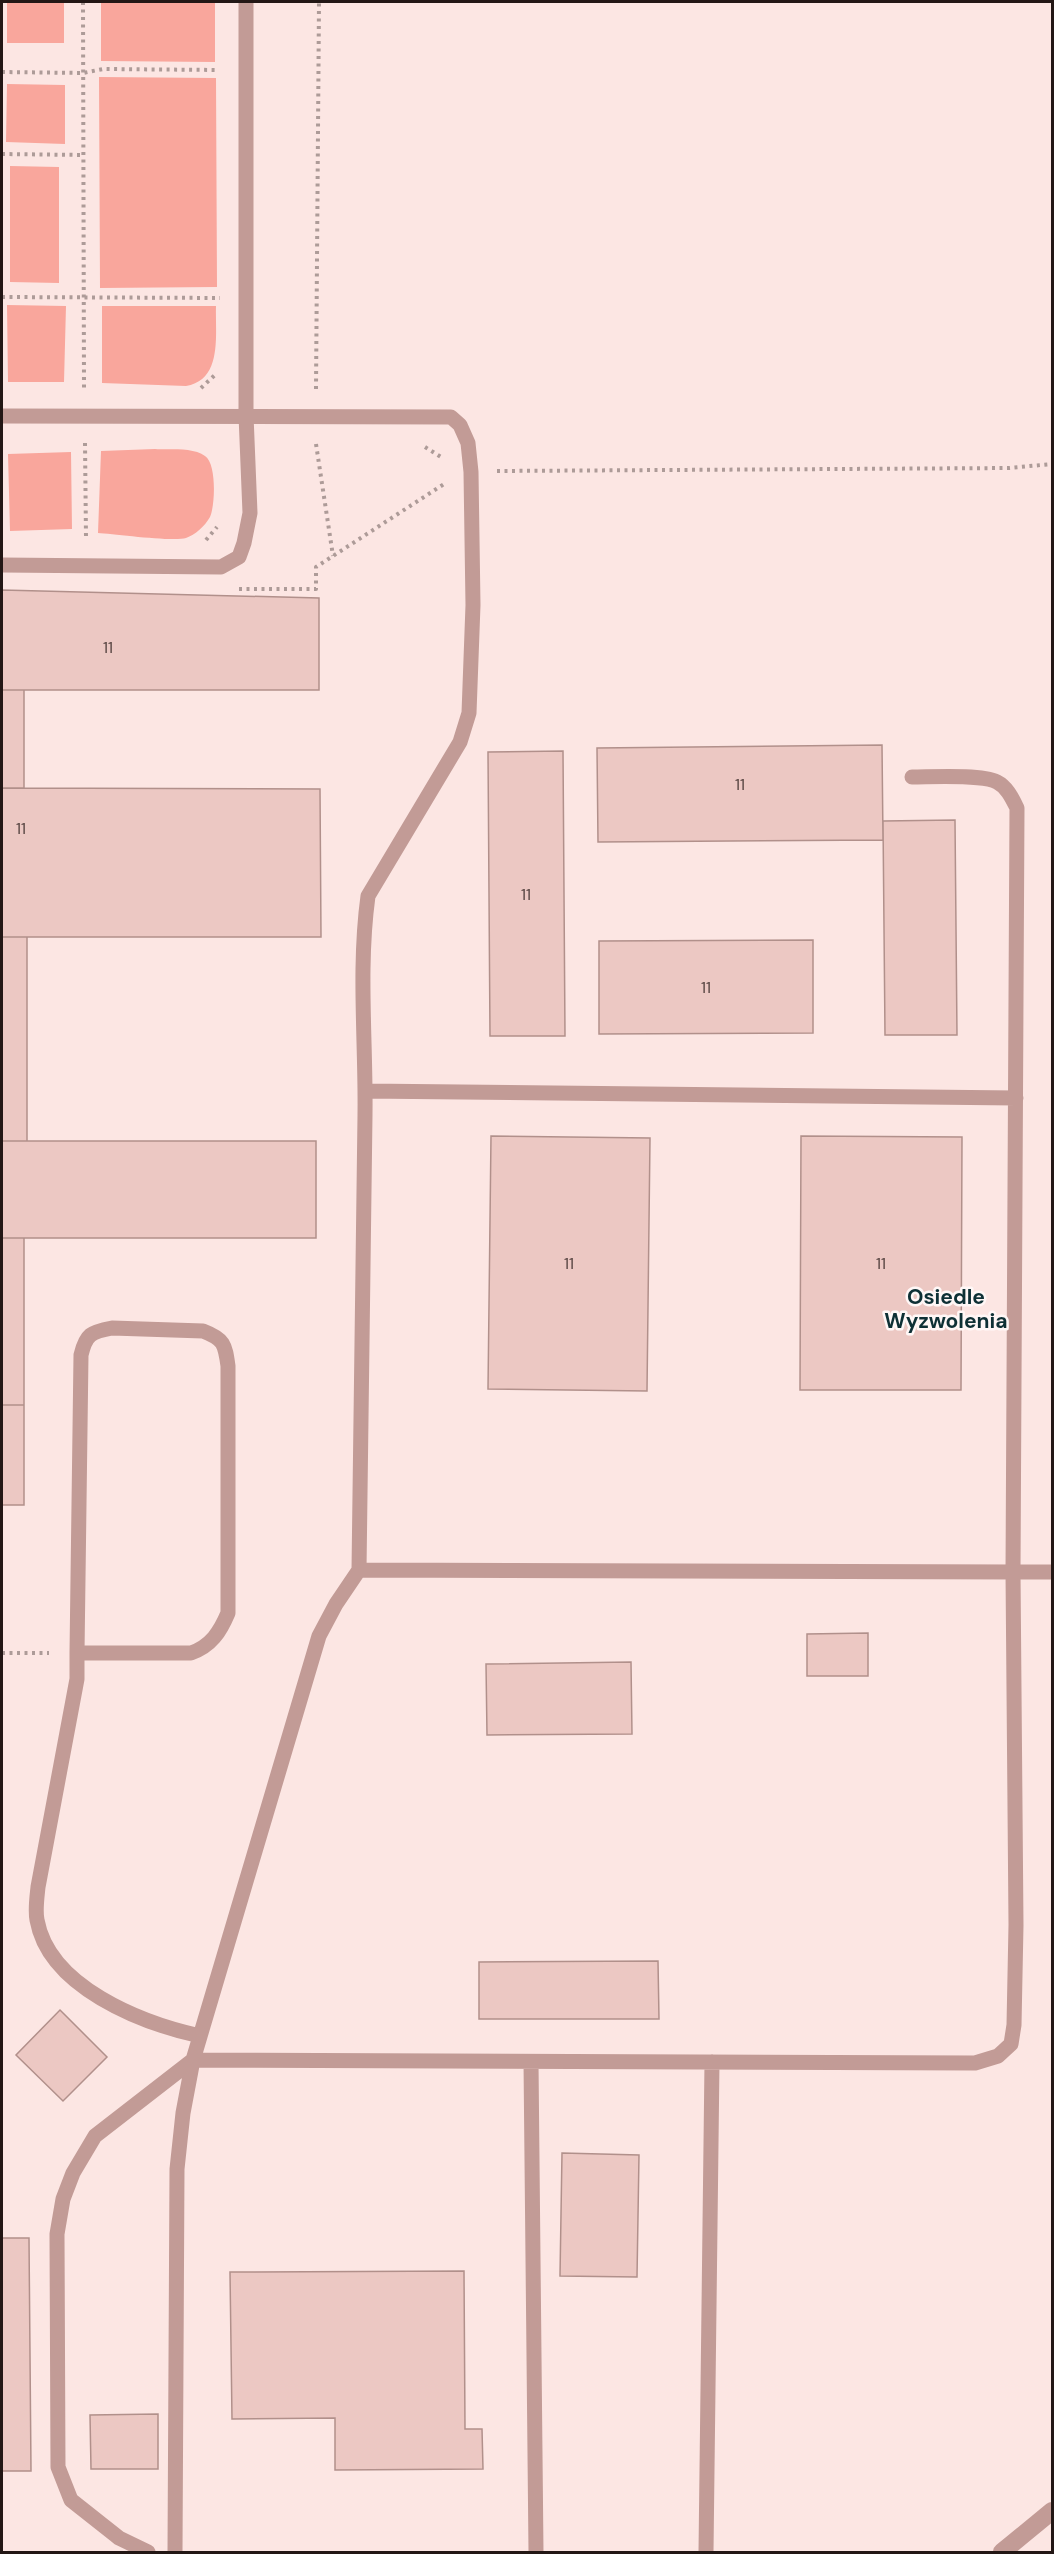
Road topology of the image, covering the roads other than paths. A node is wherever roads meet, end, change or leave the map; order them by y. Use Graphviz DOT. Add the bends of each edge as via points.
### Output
graph roads {
  1 [pos="246,2"];
  2 [pos="246,415"];
  3 [pos="2,416"];
  4 [pos="2,565"];
  5 [pos="912,777"];
  6 [pos="365,1091"];
  7 [pos="1016,1098"];
  8 [pos="359,1570"];
  9 [pos="1013,1572"];
  10 [pos="1053,1572"];
  11 [pos="77,1653"];
  12 [pos="200,2036"];
  13 [pos="193,2060"];
  14 [pos="531,2062"];
  15 [pos="712,2062"];
  16 [pos="1053,2511"];
  17 [pos="148,2553"];
  18 [pos="175,2553"];
  19 [pos="537,2553"];
  20 [pos="706,2553"];
  21 [pos="1002,2553"];
  1 -- 2 [label="lane"];
  2 -- 3 [label="lane"];
  2 -- 4 [label="lane" via="250,513 239,557 221,567"];
  2 -- 6 [label="lane" via="451,417 460,425 468,443 473,605 469,713 460,742 368,896 362,962"];
  5 -- 7 [label="lane" via="981,778 997,782 1017,807"];
  6 -- 7 [label="lane"];
  6 -- 8 [label="lane"];
  7 -- 9 [label="lane"];
  8 -- 9 [label="lane"];
  8 -- 12 [label="lane" via="319,1636"];
  9 -- 10 [label="lane"];
  9 -- 15 [label="lane" via="1016,1925 1011,2043 998,2056 975,2063"];
  11 -- 11 [label="lane" via="84,1341 96,1331 112,1328 203,1330 216,1335 225,1345 228,1366 228,1613 221,1629 204,1648 192,1653"];
  11 -- 12 [label="lane" via="77,1679 38,1887 36,1919 46,1945 63,1970 91,1991 156,2024"];
  12 -- 13 [label="lane"];
  13 -- 14 [label="lane"];
  13 -- 17 [label="lane" via="95,2136 73,2173 63,2199 57,2234 58,2467 71,2500 119,2538"];
  13 -- 18 [label="lane" via="177,2169"];
  14 -- 15 [label="lane"];
  14 -- 19 [label="lane"];
  15 -- 20 [label="lane"];
  16 -- 21 [label="street"];
}
